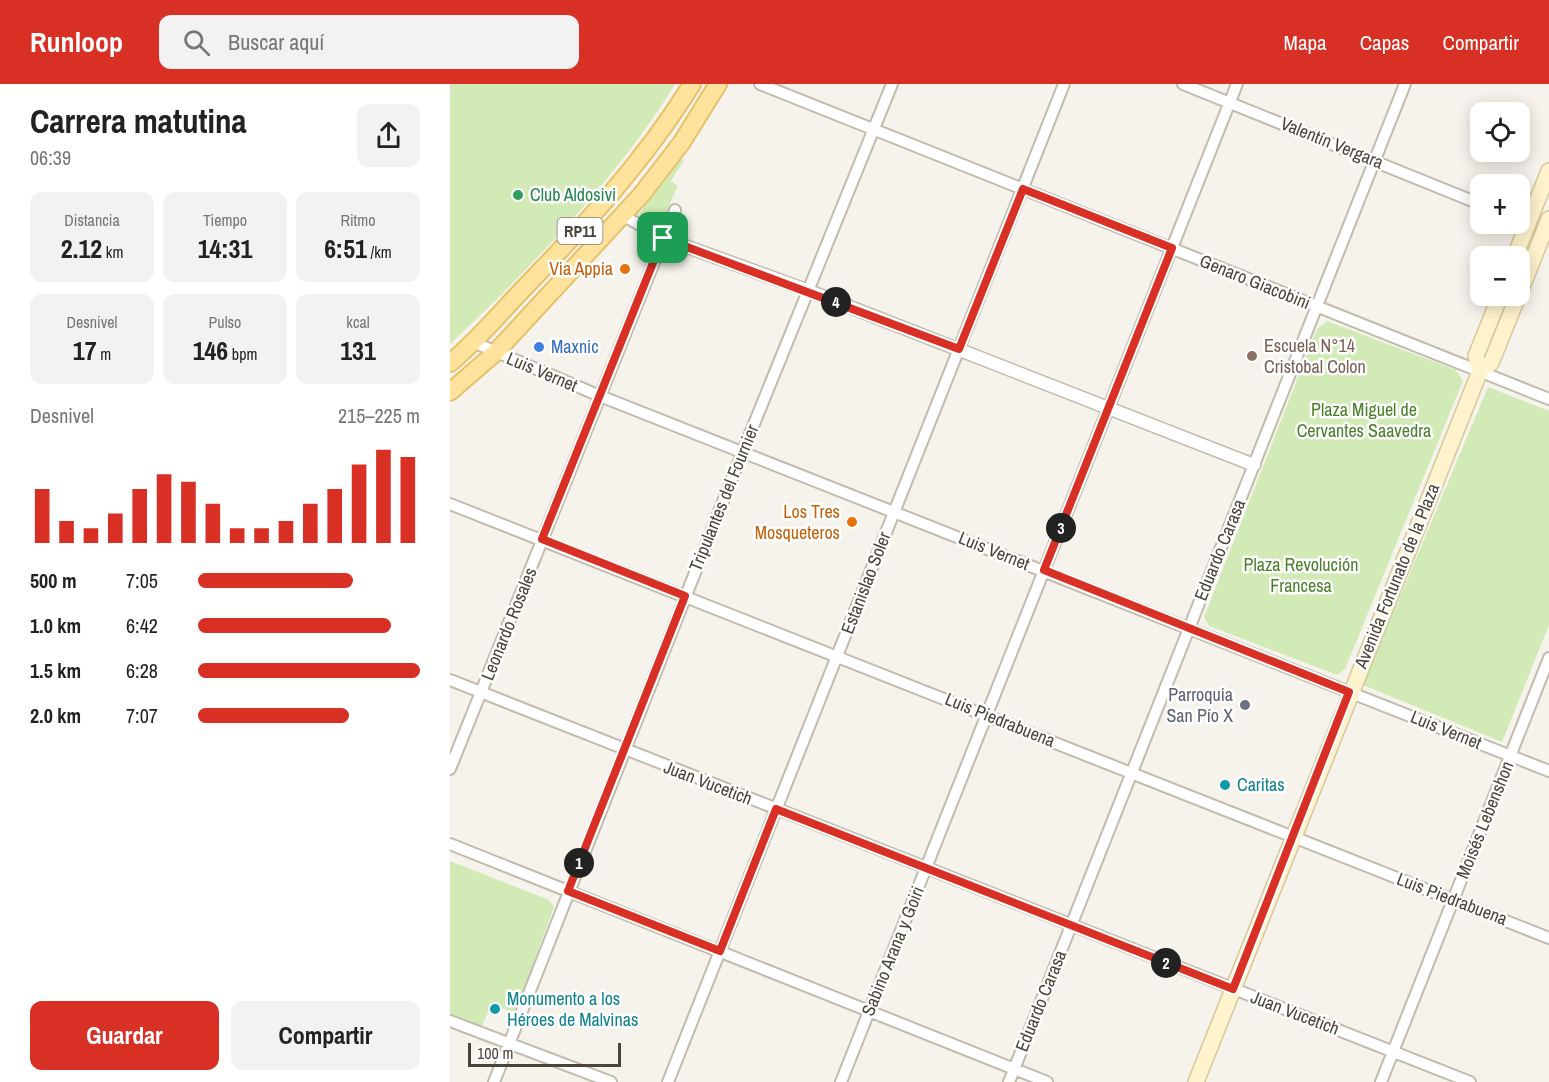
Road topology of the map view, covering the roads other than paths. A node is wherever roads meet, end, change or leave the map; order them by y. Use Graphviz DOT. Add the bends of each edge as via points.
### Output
graph roads {
  1 [pos="692,84"];
  2 [pos="718,84"];
  3 [pos="760,84"];
  4 [pos="892,84"];
  5 [pos="1064,84"];
  6 [pos="1183,84"];
  7 [pos="1237,84"];
  8 [pos="1405,84"];
  9 [pos="1230,102"];
  10 [pos="873,129"];
  11 [pos="1375,160"];
  12 [pos="1549,171"];
  13 [pos="1023,189"];
  14 [pos="1470,200"];
  15 [pos="675,210"];
  16 [pos="1530,210"];
  17 [pos="624,216"];
  18 [pos="1530,224"];
  19 [pos="1548,228"];
  20 [pos="663,238"];
  21 [pos="1172,248"];
  22 [pos="1530,269"];
  23 [pos="809,291"];
  24 [pos="1317,306"];
  25 [pos="1496,306"];
  26 [pos="1514,306"];
  27 [pos="473,342"];
  28 [pos="959,349"];
  29 [pos="495,353"];
  30 [pos="450,363"];
  31 [pos="1480,371"];
  32 [pos="450,392"];
  33 [pos="600,396"];
  34 [pos="1549,399"];
  35 [pos="1108,408"];
  36 [pos="742,451"];
  37 [pos="1254,465"];
  38 [pos="450,504"];
  39 [pos="894,511"];
  40 [pos="542,539"];
  41 [pos="1044,570"];
  42 [pos="685,596"];
  43 [pos="1189,628"];
  44 [pos="837,657"];
  45 [pos="1549,658"];
  46 [pos="450,680"];
  47 [pos="1349,692"];
  48 [pos="481,693"];
  49 [pos="987,715"];
  50 [pos="624,750"];
  51 [pos="1510,756"];
  52 [pos="450,769"];
  53 [pos="1549,771"];
  54 [pos="1132,773"];
  55 [pos="776,809"];
  56 [pos="1292,837"];
  57 [pos="450,844"];
  58 [pos="926,868"];
  59 [pos="568,891"];
  60 [pos="1453,900"];
  61 [pos="1071,925"];
  62 [pos="1549,938"];
  63 [pos="720,951"];
  64 [pos="1233,989"];
  65 [pos="869,1011"];
  66 [pos="450,1021"];
  67 [pos="510,1043"];
  68 [pos="1393,1052"];
  69 [pos="1014,1068"];
  70 [pos="494,1082"];
  71 [pos="611,1082"];
  72 [pos="668,1082"];
  73 [pos="841,1082"];
  74 [pos="1009,1082"];
  75 [pos="1047,1082"];
  76 [pos="1196,1082"];
  77 [pos="1381,1082"];
  78 [pos="1470,1082"];
  1 -- 27 [label="main road, RP11" via="623,182"];
  2 -- 17 [label="main road, RP11" via="661,171"];
  3 -- 10 [label="street, Genaro Giacobini"];
  4 -- 10 [label="street, Tripulantes del Fournier"];
  5 -- 13 [label="street, Estanislao Soler"];
  6 -- 9 [label="street, Valentín Vergara"];
  7 -- 9 [label="street, Sabino Arana y Goiri"];
  8 -- 11 [label="street, Eduardo Carasa"];
  9 -- 11 [label="street, Valentín Vergara"];
  9 -- 21 [label="street, Sabino Arana y Goiri"];
  10 -- 13 [label="street, Genaro Giacobini"];
  10 -- 23 [label="street, Tripulantes del Fournier"];
  11 -- 14 [label="street, Valentín Vergara"];
  11 -- 24 [label="street, Eduardo Carasa"];
  12 -- 16 [label="main road"];
  13 -- 21 [label="street, Genaro Giacobini"];
  13 -- 28 [label="street, Estanislao Soler"];
  15 -- 20 [label="street, Leonardo Rosales"];
  17 -- 20 [label="street"];
  17 -- 29 [label="main road, RP11"];
  18 -- 19 [label="street"];
  19 -- 22 [label="main road, Avenida Fortunato de la Plaza"];
  20 -- 23 [label="street"];
  20 -- 33 [label="street, Leonardo Rosales"];
  21 -- 24 [label="street, Genaro Giacobini"];
  21 -- 35 [label="street, Sabino Arana y Goiri"];
  23 -- 28 [label="street"];
  23 -- 36 [label="street, Tripulantes del Fournier"];
  24 -- 31 [label="street, Genaro Giacobini"];
  24 -- 37 [label="street, Eduardo Carasa"];
  25 -- 31 [label="main road, Avenida Fortunato de la Plaza" via="1476,356"];
  26 -- 31 [label="main road, Avenida Fortunato de la Plaza" via="1491,363"];
  27 -- 29 [label="street, Luis Vernet"];
  27 -- 30 [label="main road, RP11"];
  28 -- 35 [label="street"];
  28 -- 39 [label="street, Estanislao Soler"];
  29 -- 32 [label="main road, RP11"];
  29 -- 33 [label="street, Luis Vernet"];
  31 -- 34 [label="street, Genaro Giacobini"];
  31 -- 47 [label="main road, Avenida Fortunato de la Plaza"];
  33 -- 36 [label="street, Luis Vernet"];
  33 -- 40 [label="street, Leonardo Rosales"];
  35 -- 37 [label="street"];
  35 -- 41 [label="street, Sabino Arana y Goiri"];
  36 -- 39 [label="street, Luis Vernet"];
  36 -- 42 [label="street, Tripulantes del Fournier"];
  37 -- 43 [label="street, Eduardo Carasa"];
  38 -- 40 [label="street, Luis Piedrabuena"];
  39 -- 41 [label="street, Luis Vernet"];
  39 -- 44 [label="street, Estanislao Soler"];
  40 -- 42 [label="street, Luis Piedrabuena"];
  40 -- 48 [label="street, Leonardo Rosales"];
  41 -- 43 [label="street, Luis Vernet"];
  41 -- 49 [label="street, Sabino Arana y Goiri"];
  42 -- 44 [label="street, Luis Piedrabuena"];
  42 -- 50 [label="street, Tripulantes del Fournier"];
  43 -- 47 [label="street, Luis Vernet"];
  43 -- 54 [label="street, Eduardo Carasa"];
  44 -- 49 [label="street, Luis Piedrabuena"];
  44 -- 55 [label="street, Estanislao Soler"];
  45 -- 51 [label="street, Moisés Lebenshon"];
  46 -- 48 [label="street, Juan Vucetich"];
  47 -- 51 [label="street, Luis Vernet"];
  47 -- 56 [label="main road, Avenida Fortunato de la Plaza"];
  48 -- 50 [label="street, Juan Vucetich"];
  48 -- 52 [label="street, Leonardo Rosales"];
  49 -- 54 [label="street, Luis Piedrabuena"];
  49 -- 58 [label="street, Sabino Arana y Goiri"];
  50 -- 55 [label="street, Juan Vucetich"];
  50 -- 59 [label="street, Tripulantes del Fournier"];
  51 -- 53 [label="street, Luis Vernet"];
  51 -- 60 [label="street, Moisés Lebenshon"];
  54 -- 56 [label="street, Luis Piedrabuena"];
  54 -- 61 [label="street, Eduardo Carasa"];
  55 -- 58 [label="street, Juan Vucetich"];
  55 -- 63 [label="street, Estanislao Soler"];
  56 -- 60 [label="street, Luis Piedrabuena"];
  56 -- 64 [label="main road, Avenida Fortunato de la Plaza"];
  57 -- 59 [label="street"];
  58 -- 61 [label="street, Juan Vucetich"];
  58 -- 65 [label="street, Sabino Arana y Goiri"];
  59 -- 63 [label="street"];
  59 -- 67 [label="street, Tripulantes del Fournier"];
  60 -- 62 [label="street, Luis Piedrabuena"];
  60 -- 68 [label="street, Moisés Lebenshon"];
  61 -- 64 [label="street, Juan Vucetich"];
  61 -- 69 [label="street, Eduardo Carasa"];
  63 -- 65 [label="street"];
  63 -- 72 [label="street, Estanislao Soler"];
  64 -- 68 [label="street, Juan Vucetich"];
  64 -- 76 [label="main road, Avenida Fortunato de la Plaza"];
  65 -- 69 [label="street"];
  65 -- 73 [label="street, Sabino Arana y Goiri"];
  66 -- 67 [label="street"];
  67 -- 70 [label="street, Tripulantes del Fournier"];
  67 -- 71 [label="street"];
  68 -- 77 [label="street, Moisés Lebenshon"];
  68 -- 78 [label="street, Juan Vucetich"];
  69 -- 74 [label="street, Eduardo Carasa"];
  69 -- 75 [label="street"];
}
